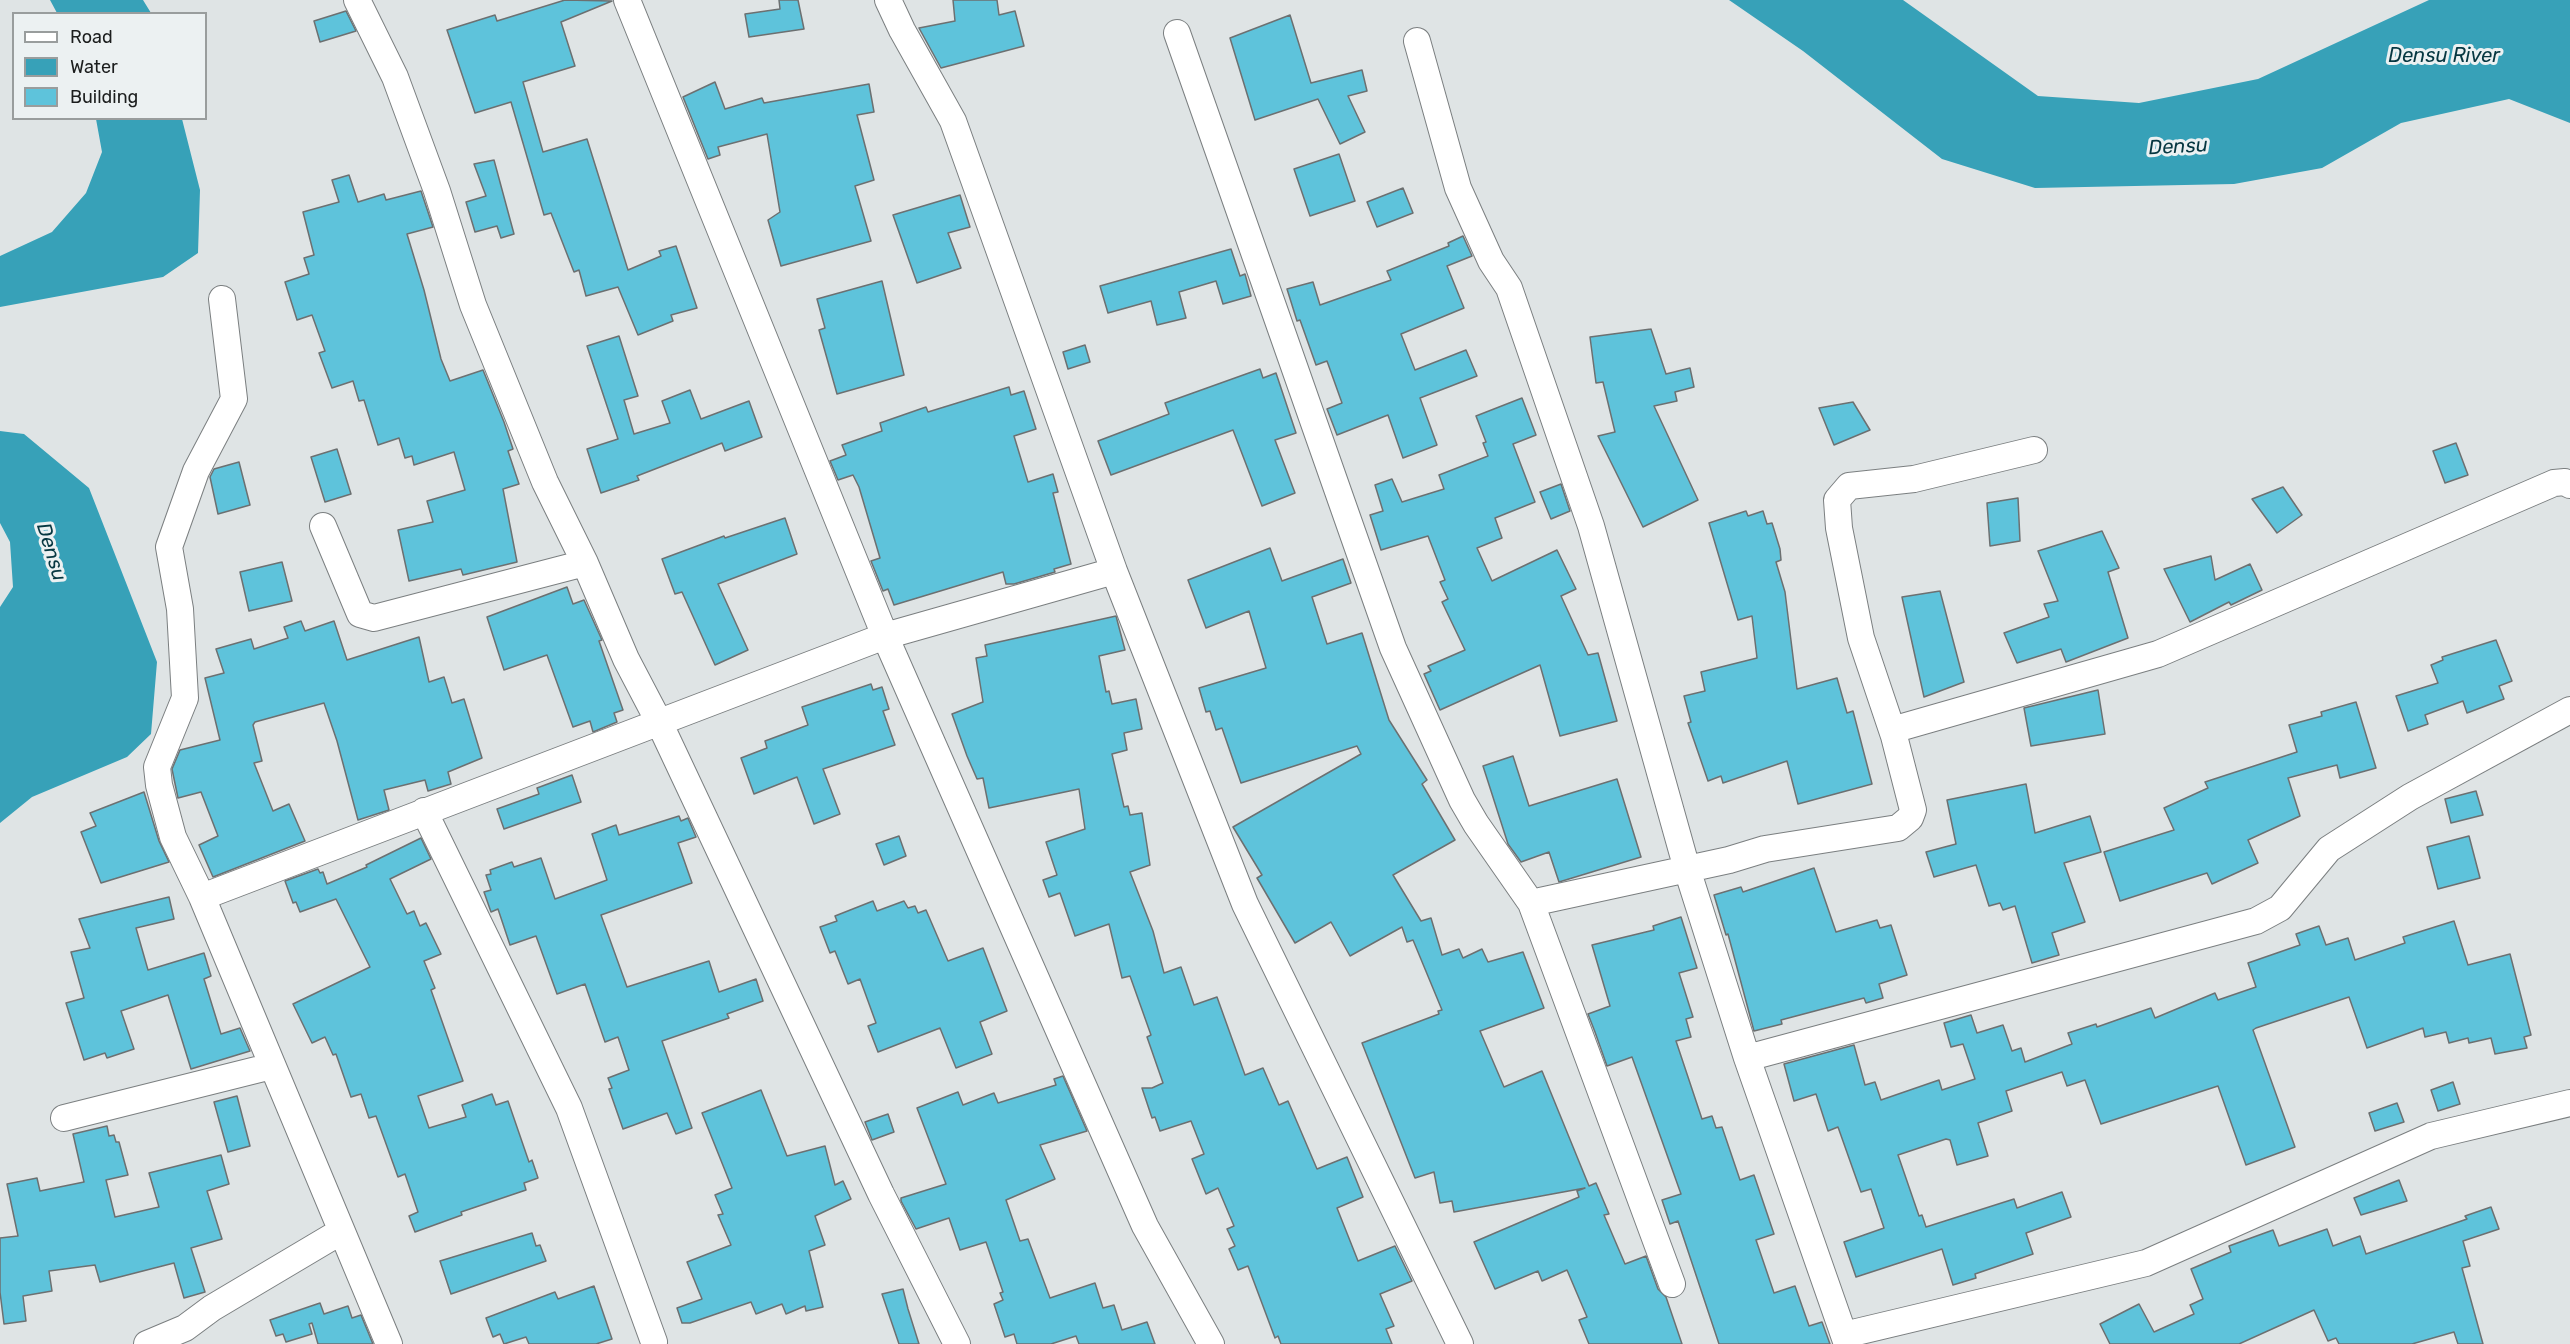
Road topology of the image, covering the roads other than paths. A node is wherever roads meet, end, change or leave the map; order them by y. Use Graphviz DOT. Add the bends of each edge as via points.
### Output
graph roads {
  1 [pos="357,0"];
  2 [pos="627,0"];
  3 [pos="888,0"];
  4 [pos="1177,33"];
  5 [pos="1417,41"];
  6 [pos="222,299"];
  7 [pos="2034,450"];
  8 [pos="2570,485"];
  9 [pos="323,526"];
  10 [pos="585,563"];
  11 [pos="1114,571"];
  12 [pos="885,636"];
  13 [pos="2570,710"];
  14 [pos="659,722"];
  15 [pos="1894,736"];
  16 [pos="424,811"];
  17 [pos="1687,869"];
  18 [pos="202,897"];
  19 [pos="1530,903"];
  20 [pos="1747,1058"];
  21 [pos="272,1066"];
  22 [pos="2570,1103"];
  23 [pos="64,1118"];
  24 [pos="340,1232"];
  25 [pos="1672,1284"];
  26 [pos="1845,1340"];
  27 [pos="654,1342"];
  28 [pos="147,1344"];
  29 [pos="389,1344"];
  30 [pos="957,1344"];
  31 [pos="1211,1344"];
  32 [pos="1460,1344"];
  1 -- 10 [label="street" via="395,77 473,305 545,482"];
  2 -- 12 [label="street"];
  3 -- 11 [label="street" via="953,121"];
  4 -- 19 [label="street" via="1393,648 1462,800"];
  5 -- 17 [label="street" via="1458,188 1491,261 1509,288 1591,526"];
  6 -- 18 [label="street" via="234,399 196,471 169,547 180,609 185,698 157,767 174,837"];
  7 -- 15 [label="street" via="1914,479 1849,486 1837,501 1860,638"];
  8 -- 15 [label="street" via="2554,483 2158,654 1899,728"];
  9 -- 10 [label="street" via="360,614 374,618"];
  10 -- 14 [label="street" via="626,659"];
  11 -- 12 [label="street"];
  11 -- 32 [label="street" via="1245,904"];
  12 -- 14 [label="street"];
  12 -- 31 [label="street" via="1145,1226"];
  13 -- 20 [label="street" via="2410,797 2329,849 2280,908 2256,921"];
  14 -- 16 [label="street"];
  14 -- 30 [label="street" via="881,1194"];
  15 -- 17 [label="street" via="1913,810 1898,828 1765,849"];
  16 -- 18 [label="street"];
  16 -- 27 [label="street" via="569,1108"];
  17 -- 19 [label="street"];
  17 -- 20 [label="street"];
  18 -- 21 [label="street"];
  19 -- 25 [label="street"];
  20 -- 26 [label="street"];
  21 -- 23 [label="street"];
  21 -- 24 [label="street"];
  22 -- 26 [label="street" via="2431,1136 2146,1263"];
  24 -- 28 [label="street" via="185,1328"];
  24 -- 29 [label="street"];
}
